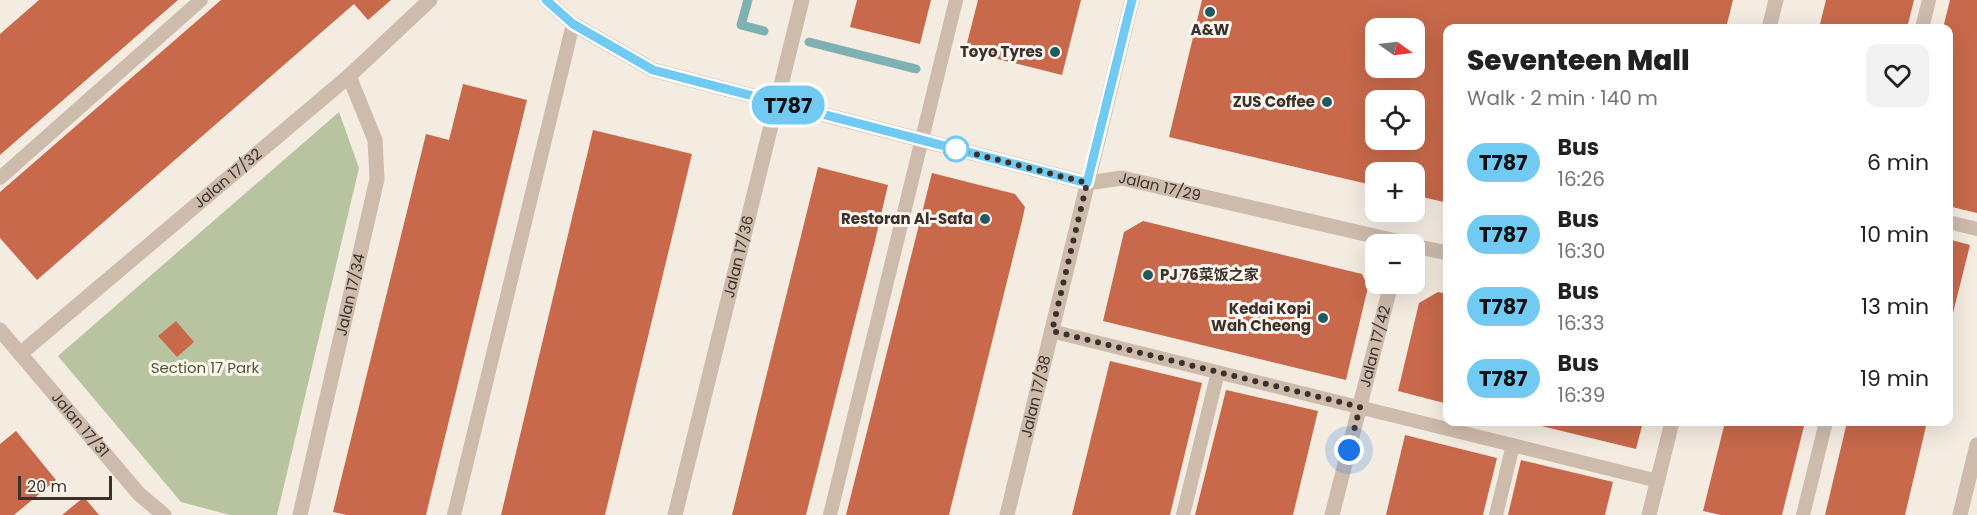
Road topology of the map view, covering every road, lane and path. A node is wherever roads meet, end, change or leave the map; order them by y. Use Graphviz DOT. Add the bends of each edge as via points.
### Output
graph roads {
  1 [pos="201,0"];
  2 [pos="430,0"];
  3 [pos="546,0"];
  4 [pos="802,0"];
  5 [pos="956,0"];
  6 [pos="1132,0"];
  7 [pos="1776,0"];
  8 [pos="1929,0"];
  9 [pos="573,24"];
  10 [pos="1770,24"];
  11 [pos="1923,24"];
  12 [pos="349,76"];
  13 [pos="777,102"];
  14 [pos="922,140"];
  15 [pos="0,178"];
  16 [pos="1087,183"];
  17 [pos="1953,223"];
  18 [pos="1977,229"];
  19 [pos="1365,234"];
  20 [pos="1425,248"];
  21 [pos="1443,252"];
  22 [pos="1388,294"];
  23 [pos="0,330"];
  24 [pos="1052,331"];
  25 [pos="20,354"];
  26 [pos="1218,372"];
  27 [pos="1360,407"];
  28 [pos="1671,426"];
  29 [pos="1825,426"];
  30 [pos="1513,445"];
  31 [pos="1977,445"];
  32 [pos="1658,481"];
  33 [pos="164,515"];
  34 [pos="300,515"];
  35 [pos="454,515"];
  36 [pos="675,515"];
  37 [pos="830,515"];
  38 [pos="1007,515"];
  39 [pos="1183,515"];
  40 [pos="1332,515"];
  41 [pos="1496,515"];
  42 [pos="1649,515"];
  43 [pos="1803,515"];
  44 [pos="1960,515"];
  1 -- 15 [label="lane"];
  2 -- 12 [label="street, Jalan 17/32"];
  3 -- 9 [label="street, Jalan 17/29"];
  4 -- 13 [label="street, Jalan 17/36"];
  5 -- 14 [label="lane"];
  6 -- 16 [label="street, Jalan 17/38"];
  7 -- 10 [label="street"];
  8 -- 11 [label="lane"];
  9 -- 13 [label="street, Jalan 17/29" via="653,70"];
  9 -- 35 [label="lane"];
  12 -- 25 [label="street, Jalan 17/32"];
  12 -- 34 [label="street, Jalan 17/34" via="375,140 377,179"];
  13 -- 14 [label="street, Jalan 17/29"];
  13 -- 36 [label="street, Jalan 17/36"];
  14 -- 16 [label="street, Jalan 17/29"];
  14 -- 37 [label="lane"];
  16 -- 19 [label="street, Jalan 17/29" via="1122,178"];
  16 -- 24 [label="street, Jalan 17/38"];
  17 -- 18 [label="lane"];
  20 -- 21 [label="street, Jalan 17/29"];
  22 -- 27 [label="street, Jalan 17/42"];
  23 -- 25 [label="street, Jalan 17/31"];
  24 -- 26 [label="lane"];
  24 -- 38 [label="street, Jalan 17/38"];
  25 -- 33 [label="street, Jalan 17/31" via="139,494"];
  26 -- 27 [label="lane"];
  26 -- 39 [label="lane"];
  27 -- 30 [label="lane"];
  27 -- 40 [label="street, Jalan 17/42"];
  28 -- 32 [label="street"];
  29 -- 43 [label="lane"];
  30 -- 32 [label="lane"];
  30 -- 41 [label="lane"];
  31 -- 44 [label="street"];
  32 -- 42 [label="street"];
}
